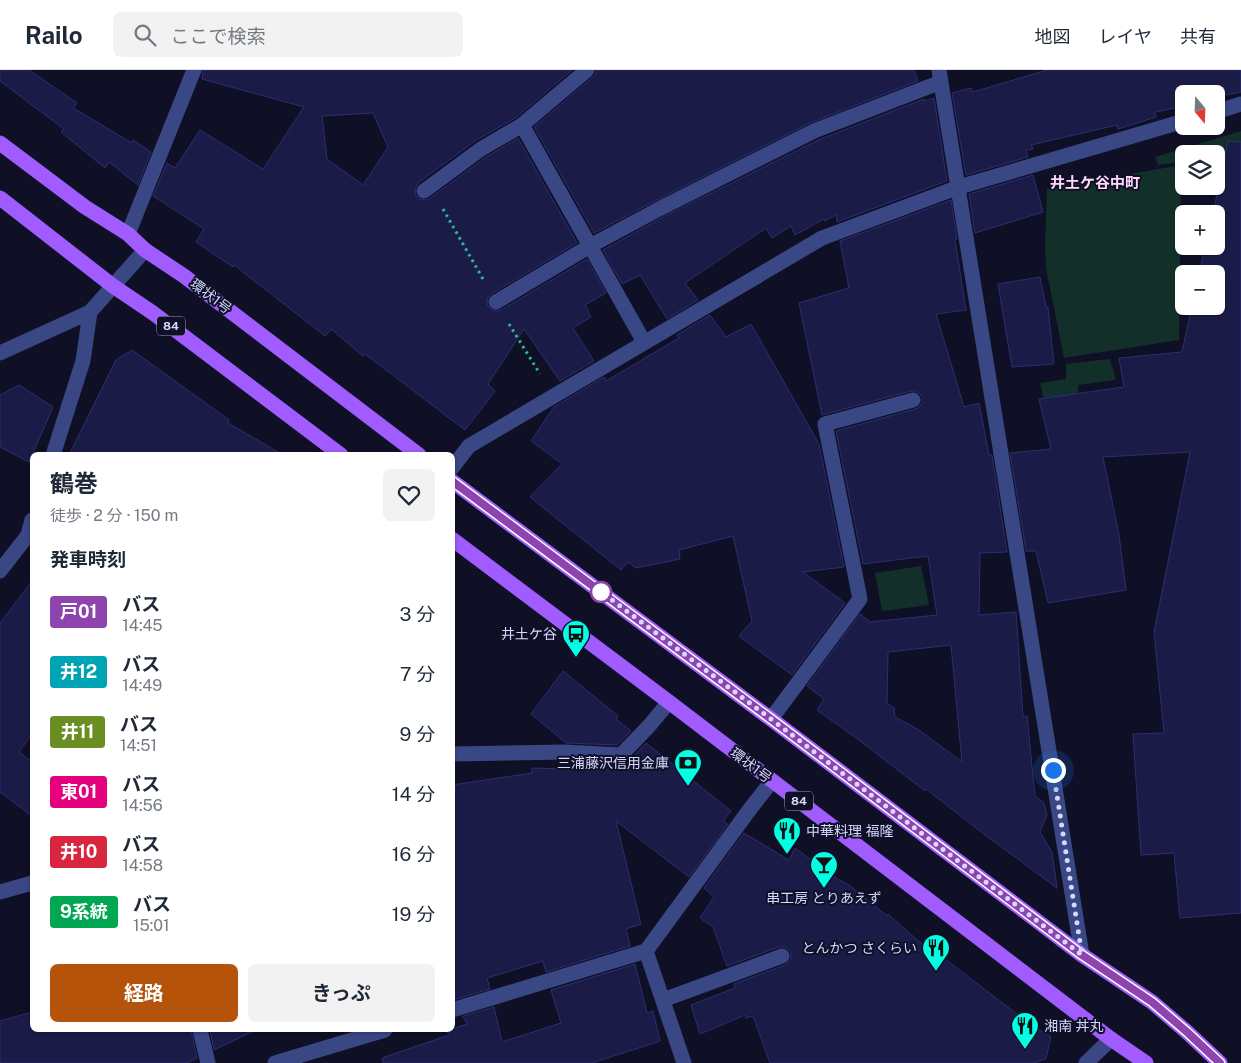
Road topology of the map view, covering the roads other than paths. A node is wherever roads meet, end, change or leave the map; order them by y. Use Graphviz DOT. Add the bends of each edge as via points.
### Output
graph roads {
  1 [pos="194,70"];
  2 [pos="587,70"];
  3 [pos="940,76"];
  4 [pos="1241,104"];
  5 [pos="1225,109"];
  6 [pos="1175,124"];
  7 [pos="522,125"];
  8 [pos="0,143"];
  9 [pos="959,187"];
  10 [pos="424,191"];
  11 [pos="0,198"];
  12 [pos="128,234"];
  13 [pos="590,246"];
  14 [pos="145,250"];
  15 [pos="113,286"];
  16 [pos="496,302"];
  17 [pos="90,312"];
  18 [pos="644,342"];
  19 [pos="0,353"];
  20 [pos="913,400"];
  21 [pos="54,452"];
  22 [pos="336,452"];
  23 [pos="415,452"];
  24 [pos="455,464"];
  25 [pos="455,483"];
  26 [pos="30,528"];
  27 [pos="455,541"];
  28 [pos="0,571"];
  29 [pos="669,702"];
  30 [pos="771,719"];
  31 [pos="455,754"];
  32 [pos="772,781"];
  33 [pos="30,883"];
  34 [pos="0,892"];
  35 [pos="646,951"];
  36 [pos="1082,955"];
  37 [pos="782,956"];
  38 [pos="663,1000"];
  39 [pos="455,1009"];
  40 [pos="200,1032"];
  41 [pos="378,1032"];
  42 [pos="1111,1039"];
  43 [pos="208,1063"];
  44 [pos="275,1063"];
  45 [pos="684,1063"];
  46 [pos="1086,1063"];
  47 [pos="1146,1063"];
  48 [pos="1220,1063"];
  1 -- 12 [label="street"];
  2 -- 7 [label="street"];
  3 -- 9 [label="street"];
  3 -- 13 [label="street" via="814,131"];
  4 -- 5 [label="street"];
  6 -- 9 [label="street"];
  7 -- 10 [label="street" via="481,149"];
  7 -- 13 [label="street"];
  8 -- 12 [label="main road, 環状1号" via="85,207"];
  9 -- 18 [label="street" via="822,238"];
  9 -- 36 [label="street"];
  11 -- 15 [label="main road, 84"];
  12 -- 14 [label="main road, 環状1号"];
  13 -- 16 [label="street"];
  13 -- 18 [label="street"];
  14 -- 15 [label="street"];
  14 -- 23 [label="main road, 環状1号" via="184,276"];
  15 -- 17 [label="street"];
  15 -- 22 [label="main road, 84"];
  17 -- 19 [label="street"];
  17 -- 21 [label="street" via="83,361"];
  18 -- 24 [label="street" via="469,446"];
  20 -- 30 [label="street" via="825,424 860,599"];
  25 -- 30 [label="main road"];
  26 -- 28 [label="street" via="28,535"];
  27 -- 29 [label="main road, 環状1号 / 84"];
  29 -- 31 [label="street" via="621,755 565,752"];
  29 -- 32 [label="main road, 環状1号 / 84"];
  30 -- 36 [label="main road"];
  32 -- 35 [label="street"];
  32 -- 42 [label="main road, 環状1号 / 84"];
  33 -- 34 [label="street"];
  35 -- 38 [label="street"];
  35 -- 39 [label="street"];
  36 -- 48 [label="main road" via="1152,1002"];
  37 -- 38 [label="street"];
  38 -- 45 [label="street"];
  40 -- 43 [label="street"];
  41 -- 44 [label="street"];
  42 -- 46 [label="street"];
  42 -- 47 [label="main road, 環状1号 / 84"];
}
